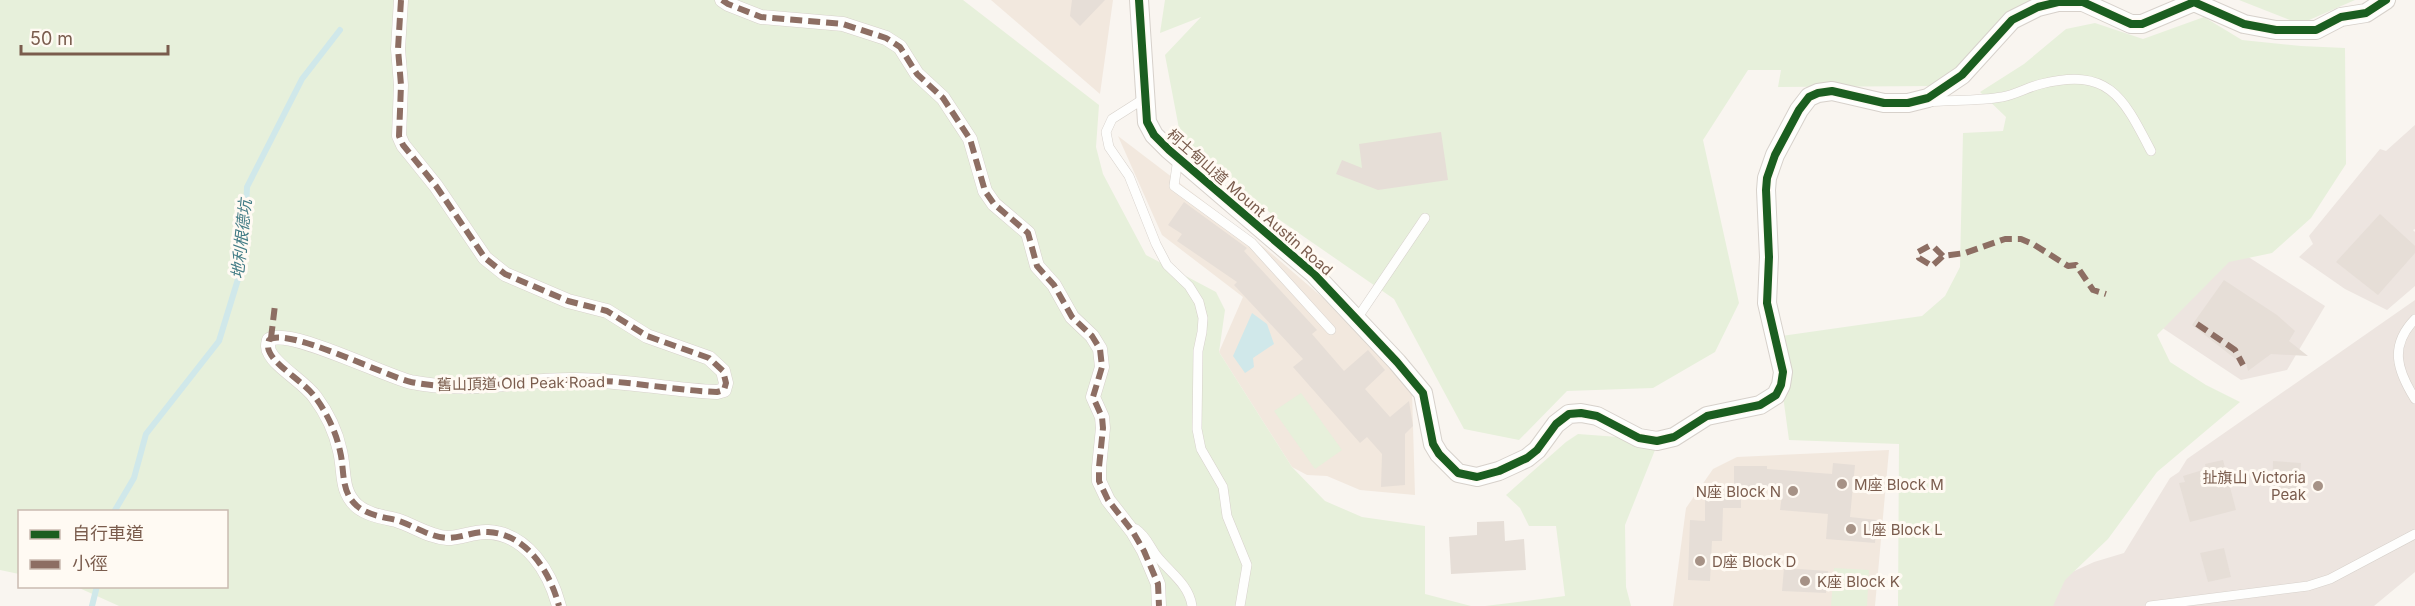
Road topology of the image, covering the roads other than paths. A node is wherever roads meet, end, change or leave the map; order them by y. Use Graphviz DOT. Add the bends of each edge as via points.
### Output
graph roads {
  1 [pos="401,0"];
  2 [pos="722,0"];
  3 [pos="1139,0"];
  4 [pos="2386,0"];
  5 [pos="1145,98"];
  6 [pos="1908,103"];
  7 [pos="2151,151"];
  8 [pos="1178,158"];
  9 [pos="1425,218"];
  10 [pos="1356,320"];
  11 [pos="2415,320"];
  12 [pos="1331,330"];
  13 [pos="2415,399"];
  14 [pos="1133,532"];
  15 [pos="2415,534"];
  16 [pos="559,606"];
  17 [pos="1159,606"];
  18 [pos="1192,606"];
  19 [pos="1240,606"];
  20 [pos="2150,606"];
  1 -- 16 [label="street, 舊山頂道 Old Peak Road" via="399,136 488,262 501,272 563,299 612,314 647,336 702,355 717,364 725,375 725,387 717,392 583,380 442,386 391,376 304,341 277,336 269,340 270,354 305,385 328,418 340,449 345,487 356,505 441,537 489,532 513,540 538,559"];
  2 -- 14 [label="street" via="761,17 843,24 886,38 900,47 917,74 943,98 970,139 985,191 994,204 1028,233 1037,266 1100,349 1102,367 1093,395 1104,432 1100,481 1108,500"];
  3 -- 5 [label="street, 柯士甸山道 Mount Austin Road"];
  4 -- 6 [label="street, 柯士甸山道 Mount Austin Road" via="2366,13 2340,17 2316,30 2276,30 2244,24 2194,2 2142,24 2131,24 2083,2 2058,2 2031,9 2012,20 1962,75 1928,98"];
  5 -- 8 [label="street, 柯士甸山道 Mount Austin Road" via="1147,122 1154,135"];
  5 -- 19 [label="lane" via="1112,119 1106,132 1109,147 1129,176 1167,266 1189,286 1199,302 1203,318 1197,351 1197,429 1204,455 1223,487 1227,516 1247,566"];
  6 -- 7 [label="lane" via="2003,97 2063,78 2094,81 2109,89 2130,110"];
  6 -- 10 [label="street, 柯士甸山道 Mount Austin Road" via="1873,101 1832,91 1813,94 1799,110 1775,155 1766,190 1767,303 1782,379 1776,395 1760,405 1707,416 1674,437 1657,441 1639,438 1597,416 1569,414 1527,459 1499,471 1470,477 1451,469 1433,444 1423,393"];
  8 -- 10 [label="street, 柯士甸山道 Mount Austin Road" via="1314,274"];
  8 -- 12 [label="lane" via="1174,186 1252,243"];
  9 -- 10 [label="lane"];
  11 -- 13 [label="lane" via="2401,336 2398,349 2399,366"];
  14 -- 17 [label="street" via="1158,584"];
  14 -- 18 [label="lane" via="1136,529 1145,536 1157,556 1180,579"];
  15 -- 20 [label="lane" via="2330,579 2308,586"];
}
